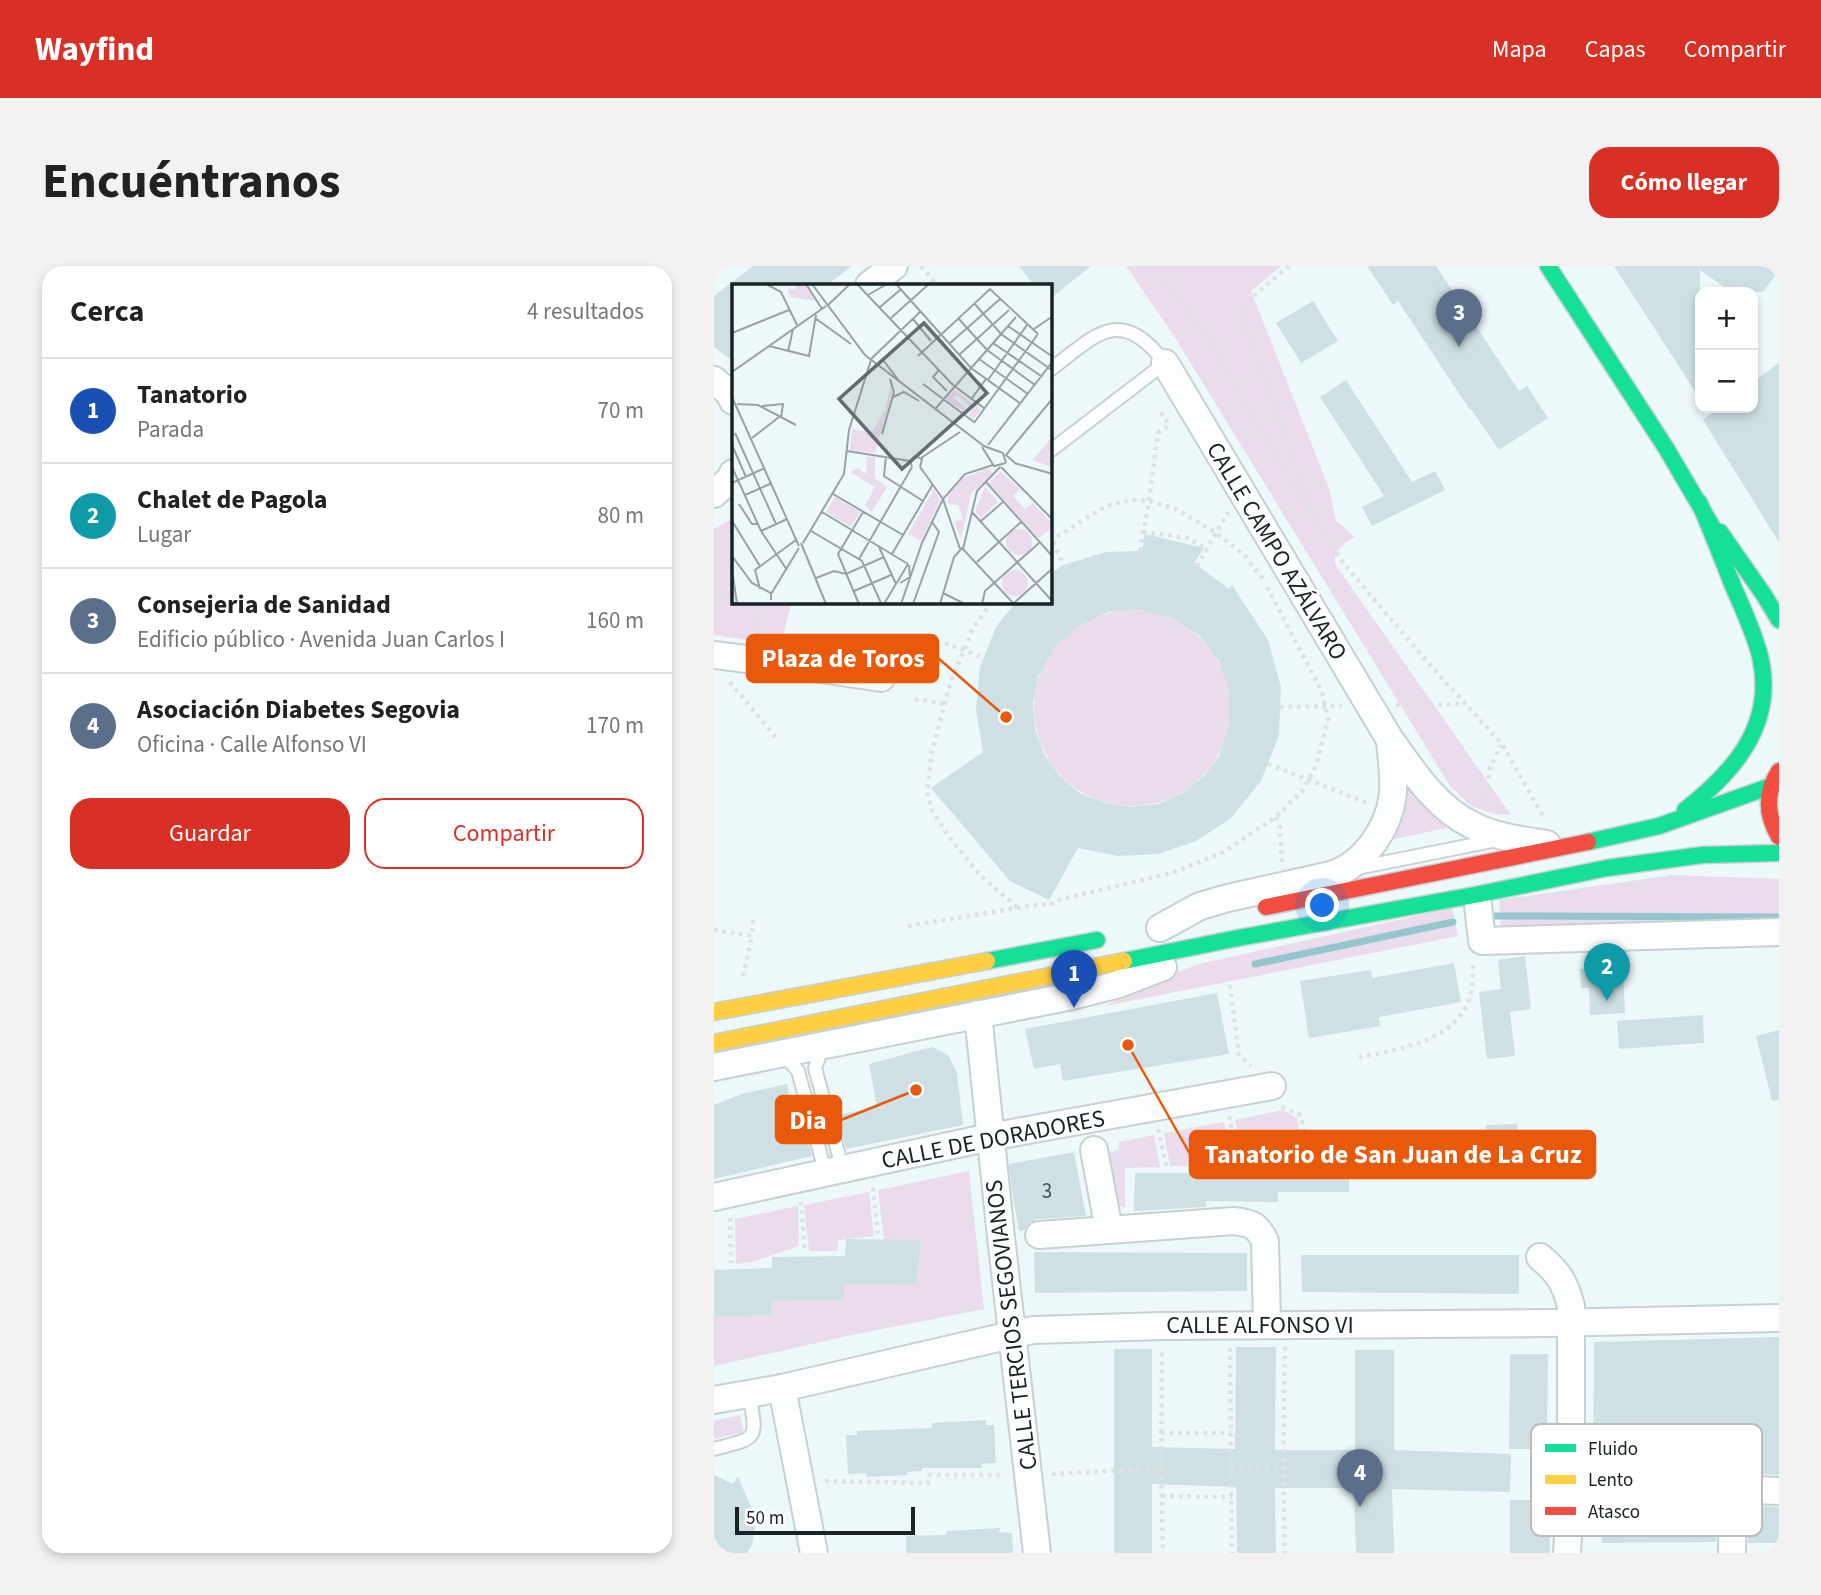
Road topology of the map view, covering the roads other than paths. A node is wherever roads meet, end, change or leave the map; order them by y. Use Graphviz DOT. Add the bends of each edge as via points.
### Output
graph roads {
  1 [pos="894,266"];
  2 [pos="1548,266"];
  3 [pos="870,284"];
  4 [pos="1165,363"];
  5 [pos="1052,368"];
  6 [pos="1052,449"];
  7 [pos="732,475"];
  8 [pos="714,494"];
  9 [pos="1699,502"];
  10 [pos="1776,622"];
  11 [pos="720,667"];
  12 [pos="881,678"];
  13 [pos="1389,738"];
  14 [pos="1779,771"];
  15 [pos="1771,786"];
  16 [pos="1667,824"];
  17 [pos="1779,837"];
  18 [pos="1507,838"];
  19 [pos="1559,838"];
  20 [pos="1779,853"];
  21 [pos="1343,871"];
  22 [pos="1514,887"];
  23 [pos="1430,904"];
  24 [pos="1478,905"];
  25 [pos="1253,909"];
  26 [pos="1226,914"];
  27 [pos="1154,929"];
  28 [pos="1779,932"];
  29 [pos="1111,937"];
  30 [pos="1238,938"];
  31 [pos="714,1012"];
  32 [pos="978,1014"];
  33 [pos="714,1043"];
  34 [pos="824,1045"];
  35 [pos="783,1053"];
  36 [pos="714,1068"];
  37 [pos="1272,1086"];
  38 [pos="990,1137"];
  39 [pos="1094,1150"];
  40 [pos="835,1172"];
  41 [pos="722,1207"];
  42 [pos="1109,1230"];
  43 [pos="1039,1235"];
  44 [pos="1540,1258"];
  45 [pos="1779,1318"];
  46 [pos="1571,1323"];
  47 [pos="1276,1325"];
  48 [pos="1012,1335"];
  49 [pos="782,1388"];
  50 [pos="749,1393"];
  51 [pos="714,1400"];
  52 [pos="1571,1424"];
  53 [pos="714,1449"];
  54 [pos="814,1553"];
  55 [pos="1037,1553"];
  1 -- 3 [label="street"];
  2 -- 9 [label="main road"];
  4 -- 5 [label="lane, CALLE CAMPO AZÁLVARO" via="1139,335 1112,329"];
  4 -- 6 [label="lane"];
  4 -- 13 [label="street, CALLE CAMPO AZÁLVARO"];
  7 -- 8 [label="street"];
  9 -- 10 [label="main road"];
  9 -- 16 [label="main road" via="1753,635 1763,698 1755,730 1729,769 1703,797"];
  11 -- 12 [label="street" via="801,666"];
  13 -- 18 [label="street, CALLE CAMPO AZÁLVARO" via="1450,812"];
  13 -- 21 [label="street, CALLE CAMPO AZÁLVARO" via="1394,786 1388,818 1362,856"];
  14 -- 15 [label="main road"];
  15 -- 16 [label="main road"];
  15 -- 17 [label="main road" via="1769,815"];
  16 -- 19 [label="main road"];
  18 -- 19 [label="street, CALLE CAMPO AZÁLVARO"];
  18 -- 21 [label="lane"];
  19 -- 25 [label="main road"];
  20 -- 22 [label="main road" via="1702,855"];
  21 -- 27 [label="street" via="1200,906"];
  22 -- 23 [label="main road"];
  22 -- 24 [label="lane"];
  23 -- 24 [label="lane"];
  23 -- 30 [label="main road"];
  24 -- 28 [label="street" via="1482,941"];
  26 -- 27 [label="main road"];
  29 -- 31 [label="main road"];
  30 -- 32 [label="street" via="1116,985"];
  30 -- 33 [label="main road"];
  32 -- 34 [label="street"];
  32 -- 38 [label="street, CALLE TERCIOS SEGOVIANOS"];
  34 -- 35 [label="street"];
  34 -- 40 [label="lane" via="815,1068 839,1156"];
  35 -- 36 [label="street"];
  35 -- 40 [label="lane" via="798,1071 822,1160"];
  37 -- 38 [label="street, CALLE DE DORADORES"];
  38 -- 40 [label="street, CALLE DE DORADORES"];
  38 -- 48 [label="street, CALLE TERCIOS SEGOVIANOS"];
  39 -- 42 [label="street"];
  40 -- 41 [label="street, CALLE DE DORADORES"];
  42 -- 43 [label="street"];
  42 -- 47 [label="street" via="1234,1221 1255,1226 1265,1241"];
  44 -- 46 [label="street" via="1565,1285"];
  45 -- 46 [label="street, CALLE ALFONSO VI"];
  46 -- 47 [label="street, CALLE ALFONSO VI"];
  46 -- 52 [label="street"];
  47 -- 48 [label="street, CALLE ALFONSO VI" via="1033,1330"];
  48 -- 49 [label="street, CALLE ALFONSO VI"];
  48 -- 55 [label="street, CALLE TERCIOS SEGOVIANOS"];
  49 -- 50 [label="street, CALLE ALFONSO VI"];
  49 -- 54 [label="street"];
  50 -- 51 [label="street, CALLE ALFONSO VI"];
  50 -- 53 [label="lane" via="753,1433"];
}
